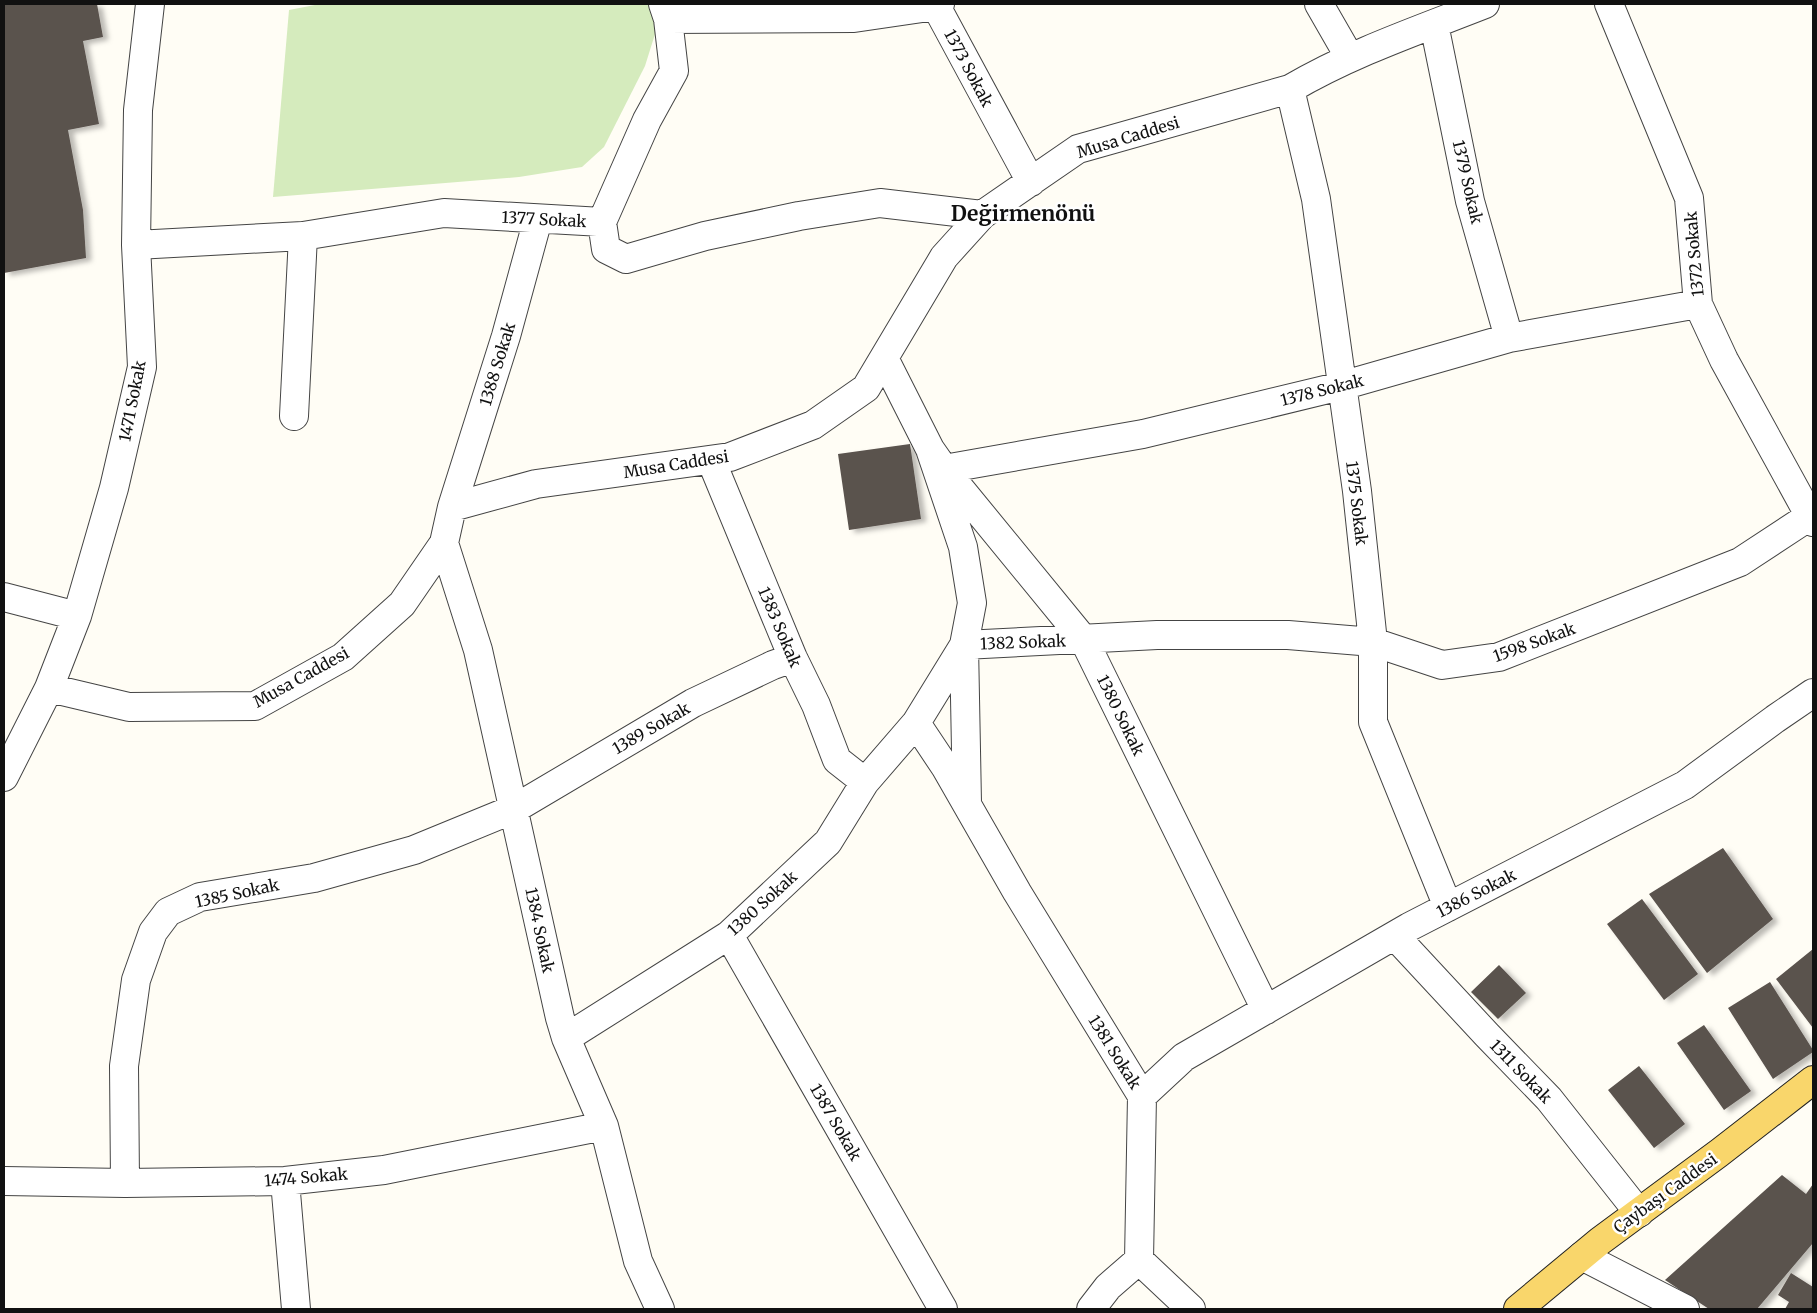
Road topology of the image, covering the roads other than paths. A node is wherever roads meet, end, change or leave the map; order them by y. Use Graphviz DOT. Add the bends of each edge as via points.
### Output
graph roads {
  1 [pos="150,4"];
  2 [pos="1319,4"];
  3 [pos="1485,4"];
  4 [pos="1610,4"];
  5 [pos="938,5"];
  6 [pos="665,11"];
  7 [pos="1434,24"];
  8 [pos="1350,58"];
  9 [pos="1290,89"];
  10 [pos="1031,182"];
  11 [pos="982,216"];
  12 [pos="538,219"];
  13 [pos="602,222"];
  14 [pos="302,236"];
  15 [pos="136,245"];
  16 [pos="1698,304"];
  17 [pos="1508,338"];
  18 [pos="884,358"];
  19 [pos="1341,386"];
  20 [pos="294,416"];
  21 [pos="937,459"];
  22 [pos="711,460"];
  23 [pos="452,507"];
  24 [pos="1812,518"];
  25 [pos="444,543"];
  26 [pos="4,597"];
  27 [pos="77,616"];
  28 [pos="1084,640"];
  29 [pos="1373,642"];
  30 [pos="964,645"];
  31 [pos="793,658"];
  32 [pos="49,688"];
  33 [pos="1813,693"];
  34 [pos="916,723"];
  35 [pos="4,777"];
  36 [pos="865,782"];
  37 [pos="968,806"];
  38 [pos="514,809"];
  39 [pos="1448,907"];
  40 [pos="728,935"];
  41 [pos="1394,936"];
  42 [pos="1266,1010"];
  43 [pos="566,1038"];
  44 [pos="1813,1080"];
  45 [pos="1142,1096"];
  46 [pos="604,1126"];
  47 [pos="4,1181"];
  48 [pos="285,1181"];
  49 [pos="125,1183"];
  50 [pos="1639,1213"];
  51 [pos="1582,1256"];
  52 [pos="1139,1260"];
  53 [pos="1527,1307"];
  54 [pos="296,1309"];
  55 [pos="660,1309"];
  56 [pos="943,1309"];
  57 [pos="1090,1309"];
  58 [pos="1191,1309"];
  59 [pos="1685,1309"];
  1 -- 15 [label="street, 1471 Sokak" via="138,110"];
  2 -- 8 [label="street"];
  3 -- 7 [label="street, Musa Caddesi"];
  4 -- 16 [label="street, 1372 Sokak" via="1689,198"];
  5 -- 6 [label="street, 1373 Sokak" via="854,18"];
  5 -- 10 [label="street, 1373 Sokak"];
  6 -- 13 [label="street" via="674,70 647,120"];
  7 -- 8 [label="street, Musa Caddesi"];
  7 -- 17 [label="street, 1379 Sokak" via="1470,201"];
  8 -- 9 [label="street, Musa Caddesi"];
  9 -- 10 [label="street, Musa Caddesi" via="1078,149"];
  9 -- 19 [label="street, 1375 Sokak" via="1316,199"];
  10 -- 11 [label="street, Musa Caddesi"];
  11 -- 13 [label="street, 1377 Sokak" via="880,203 705,236 626,259 606,249"];
  11 -- 18 [label="street, Musa Caddesi" via="944,257"];
  12 -- 13 [label="street, 1377 Sokak"];
  12 -- 14 [label="street, 1377 Sokak" via="444,213"];
  12 -- 23 [label="street, 1388 Sokak" via="506,336"];
  14 -- 15 [label="street, 1377 Sokak"];
  14 -- 20 [label="street"];
  15 -- 27 [label="street, 1471 Sokak" via="142,367 114,488"];
  16 -- 17 [label="street, 1378 Sokak"];
  16 -- 24 [label="street, 1372 Sokak" via="1724,360"];
  17 -- 19 [label="street, 1378 Sokak"];
  18 -- 21 [label="street, 1380 Sokak"];
  18 -- 22 [label="street, Musa Caddesi" via="866,388 813,425 730,457"];
  19 -- 21 [label="street, 1378 Sokak" via="1143,434"];
  19 -- 29 [label="street, 1375 Sokak" via="1357,491"];
  21 -- 28 [label="street, 1380 Sokak"];
  21 -- 30 [label="street, 1380 Sokak" via="963,548 972,603"];
  22 -- 23 [label="street, Musa Caddesi" via="536,484"];
  22 -- 31 [label="street, 1383 Sokak"];
  23 -- 25 [label="street, Musa Caddesi"];
  24 -- 29 [label="street, 1598 Sokak" via="1740,562 1499,657 1442,666"];
  25 -- 32 [label="street, Musa Caddesi" via="402,604 343,657 255,706 129,707"];
  25 -- 38 [label="street, 1384 Sokak" via="478,650"];
  26 -- 27 [label="street"];
  27 -- 32 [label="street, 1471 Sokak"];
  28 -- 29 [label="street, 1598 Sokak" via="1157,635 1288,635"];
  28 -- 30 [label="street, 1382 Sokak"];
  28 -- 42 [label="street, 1380 Sokak"];
  29 -- 39 [label="street, 1375 Sokak" via="1373,722"];
  30 -- 34 [label="street, 1382 Sokak"];
  30 -- 37 [label="street, 1381 Sokak"];
  31 -- 36 [label="street, 1383 Sokak" via="837,760"];
  31 -- 38 [label="street, 1389 Sokak" via="693,703"];
  32 -- 35 [label="street, 1471 Sokak"];
  33 -- 39 [label="street, 1386 Sokak" via="1685,786"];
  34 -- 36 [label="street, 1380 Sokak"];
  34 -- 37 [label="street, 1381 Sokak"];
  36 -- 40 [label="street, 1380 Sokak" via="828,842"];
  37 -- 45 [label="street, 1381 Sokak"];
  38 -- 43 [label="street, 1384 Sokak"];
  38 -- 49 [label="street, 1385 Sokak" via="414,850 314,878 200,898 168,912 153,932 136,980 124,1066"];
  39 -- 41 [label="street, 1386 Sokak"];
  40 -- 43 [label="street, 1380 Sokak"];
  40 -- 56 [label="street, 1387 Sokak"];
  41 -- 42 [label="street, 1386 Sokak"];
  41 -- 50 [label="street, 1311 Sokak" via="1549,1099"];
  42 -- 45 [label="street, 1386 Sokak" via="1184,1057"];
  43 -- 46 [label="street, 1384 Sokak"];
  44 -- 50 [label="main road, Çaybaşı Caddesi"];
  45 -- 52 [label="street, 1381 Sokak"];
  46 -- 48 [label="street, 1474 Sokak" via="384,1170"];
  46 -- 55 [label="street, 1384 Sokak" via="638,1261"];
  47 -- 49 [label="street, 1474 Sokak"];
  48 -- 49 [label="street, 1474 Sokak"];
  48 -- 54 [label="street"];
  50 -- 51 [label="main road, Çaybaşı Caddesi"];
  51 -- 53 [label="main road, Çaybaşı Caddesi"];
  51 -- 59 [label="street"];
  52 -- 57 [label="street" via="1108,1287"];
  52 -- 58 [label="street"];
}
